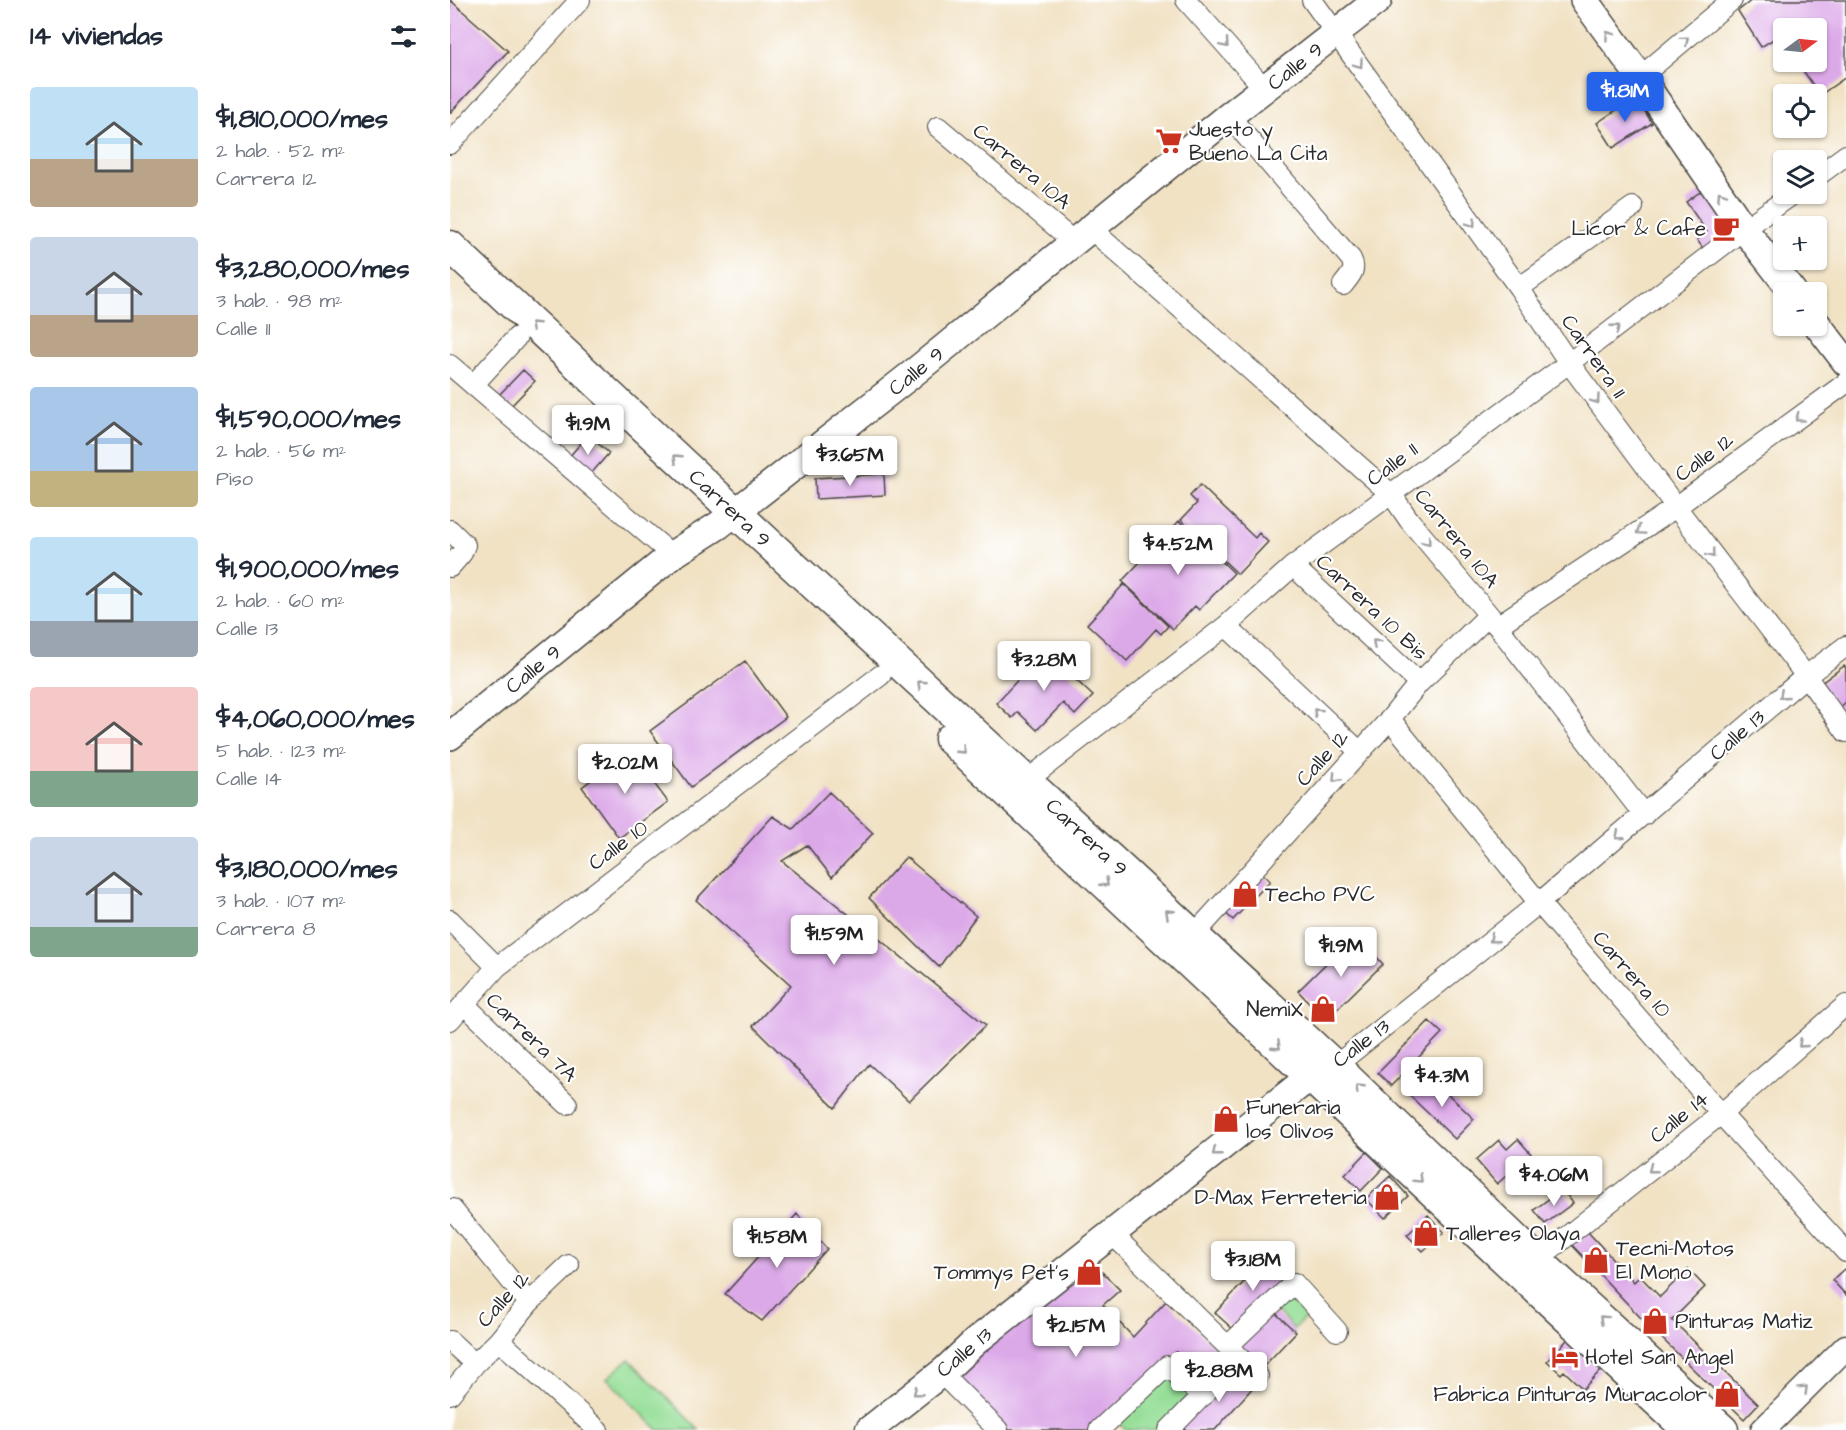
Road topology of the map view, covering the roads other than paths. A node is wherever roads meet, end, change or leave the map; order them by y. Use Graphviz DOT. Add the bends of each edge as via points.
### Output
graph roads {
  1 [pos="580,0"];
  2 [pos="1186,0"];
  3 [pos="1312,0"];
  4 [pos="1378,0"];
  5 [pos="1584,0"];
  6 [pos="1726,2"];
  7 [pos="1337,33"];
  8 [pos="1640,77"];
  9 [pos="1265,89"];
  10 [pos="1229,116"];
  11 [pos="938,127"];
  12 [pos="450,144"];
  13 [pos="1846,155"];
  14 [pos="1827,169"];
  15 [pos="1779,204"];
  16 [pos="1632,207"];
  17 [pos="1744,229"];
  18 [pos="1083,236"];
  19 [pos="450,246"];
  20 [pos="450,275"];
  21 [pos="1785,282"];
  22 [pos="1343,285"];
  23 [pos="1519,288"];
  24 [pos="1826,336"];
  25 [pos="517,337"];
  26 [pos="1846,362"];
  27 [pos="1569,363"];
  28 [pos="450,365"];
  29 [pos="1846,384"];
  30 [pos="473,385"];
  31 [pos="1392,495"];
  32 [pos="1676,507"];
  33 [pos="727,519"];
  34 [pos="450,530"];
  35 [pos="672,555"];
  36 [pos="1293,566"];
  37 [pos="450,567"];
  38 [pos="1493,621"];
  39 [pos="1226,626"];
  40 [pos="1846,646"];
  41 [pos="881,675"];
  42 [pos="1806,676"];
  43 [pos="1419,683"];
  44 [pos="1390,719"];
  45 [pos="1846,732"];
  46 [pos="451,734"];
  47 [pos="1359,752"];
  48 [pos="1026,781"];
  49 [pos="1644,815"];
  50 [pos="1539,903"];
  51 [pos="450,920"];
  52 [pos="1193,936"];
  53 [pos="497,967"];
  54 [pos="464,1004"];
  55 [pos="1846,1005"];
  56 [pos="450,1020"];
  57 [pos="1323,1071"];
  58 [pos="567,1104"];
  59 [pos="1722,1114"];
  60 [pos="452,1209"];
  61 [pos="1112,1234"];
  62 [pos="1846,1252"];
  63 [pos="1537,1260"];
  64 [pos="570,1265"];
  65 [pos="529,1303"];
  66 [pos="1337,1331"];
  67 [pos="499,1340"];
  68 [pos="450,1341"];
  69 [pos="1846,1347"];
  70 [pos="1234,1352"];
  71 [pos="475,1364"];
  72 [pos="941,1373"];
  73 [pos="1258,1376"];
  74 [pos="450,1394"];
  75 [pos="1203,1395"];
  76 [pos="1109,1427"];
  77 [pos="598,1430"];
  78 [pos="869,1430"];
  79 [pos="998,1430"];
  80 [pos="1169,1430"];
  81 [pos="1688,1430"];
  82 [pos="1723,1430"];
  83 [pos="1763,1430"];
  1 -- 12 [label="street"];
  2 -- 9 [label="street, one-way"];
  3 -- 7 [label="street, Carrera 11"];
  4 -- 7 [label="main road, Calle 9"];
  8 -- 5 [label="main road, one-way"];
  8 -- 6 [label="street, one-way"];
  7 -- 9 [label="main road, Calle 9"];
  7 -- 23 [label="street, Carrera 11, one-way"];
  17 -- 8 [label="main road, one-way"];
  9 -- 10 [label="main road, Calle 9"];
  10 -- 18 [label="main road, Calle 9"];
  10 -- 22 [label="street" via="1352,259 1354,272"];
  11 -- 18 [label="street, Carrera 10A"];
  13 -- 14 [label="street"];
  15 -- 17 [label="street, Calle 11"];
  16 -- 23 [label="street"];
  17 -- 21 [label="main road"];
  27 -- 17 [label="street, Calle 11, one-way"];
  18 -- 31 [label="street, Carrera 10A"];
  18 -- 33 [label="main road, Calle 9"];
  33 -- 19 [label="main road, Carrera 9, one-way"];
  20 -- 25 [label="main road, Carrera 9"];
  23 -- 27 [label="street, Carrera 11"];
  24 -- 26 [label="main road"];
  25 -- 30 [label="street"];
  25 -- 33 [label="main road, Carrera 9"];
  27 -- 31 [label="street, Calle 11"];
  27 -- 32 [label="street, Carrera 11, one-way"];
  28 -- 30 [label="street"];
  29 -- 32 [label="street, Calle 12, one-way"];
  30 -- 35 [label="street"];
  31 -- 36 [label="street, Calle 11"];
  31 -- 38 [label="street, Carrera 10A, one-way"];
  32 -- 38 [label="street, Calle 12, one-way"];
  32 -- 42 [label="street, Carrera 11, one-way"];
  33 -- 35 [label="main road, Calle 9"];
  33 -- 41 [label="main road, Carrera 9"];
  48 -- 33 [label="main road, Carrera 9, one-way"];
  34 -- 37 [label="street" via="465,545"];
  35 -- 46 [label="main road, Calle 9"];
  36 -- 39 [label="street, Calle 11"];
  43 -- 36 [label="street, Carrera 10 Bis, one-way"];
  38 -- 43 [label="street, Calle 12"];
  38 -- 49 [label="street, Carrera 10A"];
  47 -- 39 [label="street, one-way"];
  39 -- 48 [label="street, Calle 11"];
  40 -- 42 [label="street, Calle 13"];
  41 -- 53 [label="street, Calle 10"];
  41 -- 57 [label="main road, Carrera 9, one-way"];
  42 -- 45 [label="street, Carrera 11"];
  42 -- 49 [label="street, Calle 13, one-way"];
  43 -- 44 [label="street, Calle 12"];
  44 -- 47 [label="street, Calle 12"];
  44 -- 50 [label="street, Carrera 10"];
  47 -- 52 [label="street, Calle 12, one-way"];
  52 -- 48 [label="main road, Carrera 9, one-way"];
  49 -- 50 [label="street, Calle 13, one-way"];
  50 -- 57 [label="street, Calle 13, one-way"];
  50 -- 59 [label="street, Carrera 10"];
  51 -- 53 [label="street"];
  52 -- 57 [label="main road, Carrera 9"];
  53 -- 54 [label="street, Calle 10"];
  54 -- 56 [label="street, Calle 10"];
  54 -- 58 [label="street, Carrera 7A"];
  55 -- 59 [label="street, Calle 14, one-way"];
  57 -- 61 [label="main road, Calle 13, one-way"];
  63 -- 57 [label="main road, Carrera 9, one-way"];
  57 -- 81 [label="main road, Carrera 9, one-way" via="1504,1260"];
  59 -- 62 [label="street, Carrera 10"];
  59 -- 63 [label="street, Calle 14, one-way"];
  60 -- 65 [label="street"];
  61 -- 70 [label="street"];
  61 -- 72 [label="main road, Calle 13"];
  82 -- 63 [label="main road, Carrera 9, one-way"];
  64 -- 65 [label="street, Calle 12"];
  65 -- 67 [label="street, Calle 12"];
  66 -- 70 [label="street" via="1294,1283"];
  67 -- 71 [label="street, Calle 12"];
  67 -- 77 [label="street"];
  68 -- 71 [label="street"];
  83 -- 69 [label="street, one-way"];
  70 -- 73 [label="street"];
  70 -- 75 [label="street"];
  71 -- 74 [label="street, Calle 12"];
  72 -- 78 [label="main road, Calle 13, one-way"];
  72 -- 79 [label="street"];
  75 -- 76 [label="street" via="1167,1366"];
  75 -- 80 [label="street"];
}
